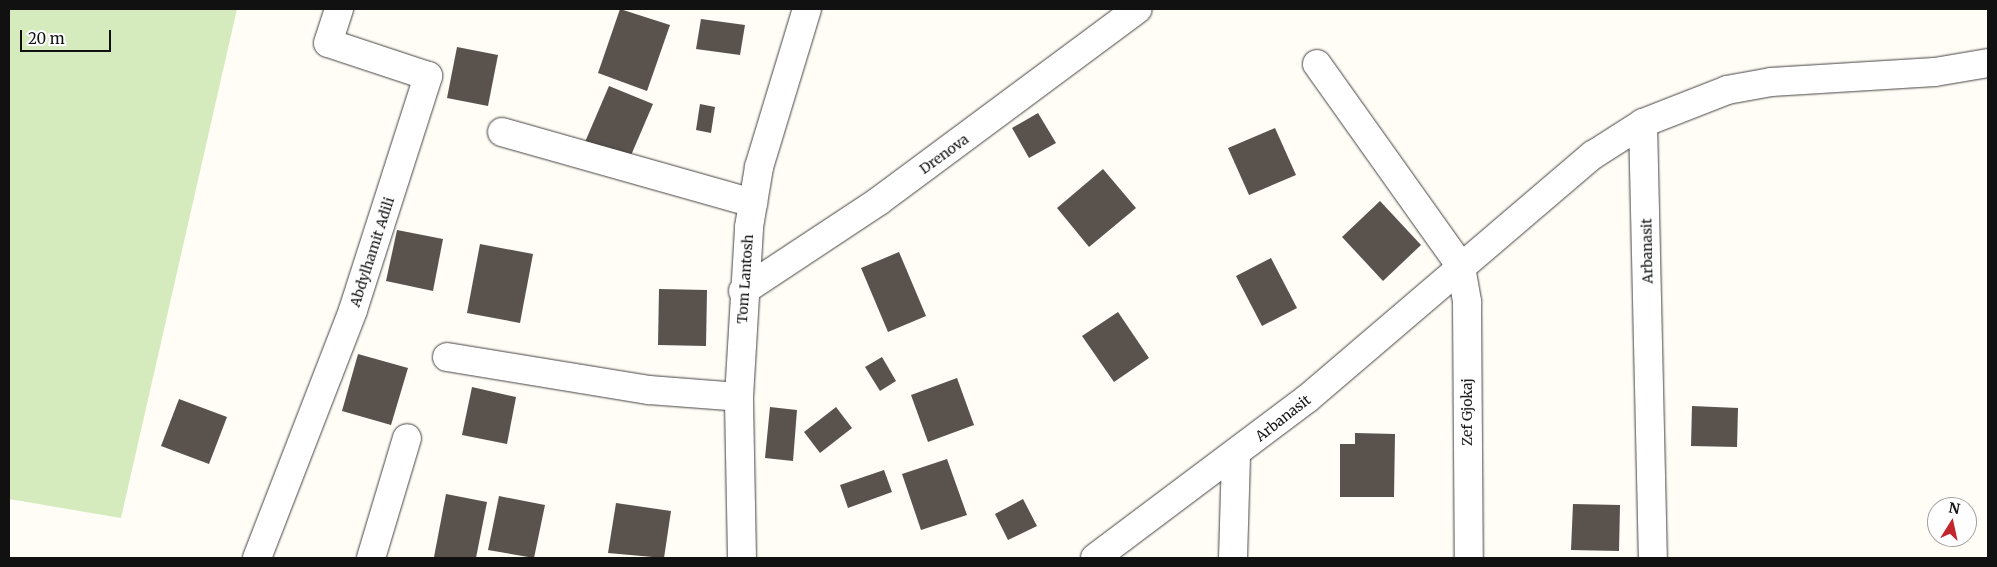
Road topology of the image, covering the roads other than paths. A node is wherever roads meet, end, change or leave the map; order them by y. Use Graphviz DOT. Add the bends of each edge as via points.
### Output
graph roads {
  1 [pos="339,9"];
  2 [pos="807,9"];
  3 [pos="1138,9"];
  4 [pos="1988,63"];
  5 [pos="1317,64"];
  6 [pos="1643,123"];
  7 [pos="502,132"];
  8 [pos="753,203"];
  9 [pos="1461,267"];
  10 [pos="743,291"];
  11 [pos="447,357"];
  12 [pos="739,397"];
  13 [pos="407,438"];
  14 [pos="1236,455"];
  15 [pos="257,558"];
  16 [pos="371,558"];
  17 [pos="742,558"];
  18 [pos="1095,558"];
  19 [pos="1233,558"];
  20 [pos="1468,558"];
  21 [pos="1653,558"];
  1 -- 15 [label="street, Abdylhamit Adili" via="328,43 428,76 353,310"];
  2 -- 8 [label="street, Tom Lantosh" via="759,167"];
  3 -- 10 [label="street, Drenova" via="879,201"];
  4 -- 6 [label="street, Arbanasit" via="1936,72 1771,82 1727,90"];
  5 -- 9 [label="street"];
  6 -- 9 [label="street, Arbanasit" via="1594,155"];
  6 -- 21 [label="street, Arbanasit"];
  7 -- 8 [label="street"];
  8 -- 10 [label="street, Tom Lantosh"];
  9 -- 14 [label="street, Arbanasit"];
  9 -- 20 [label="street, Zef Gjokaj" via="1467,302"];
  10 -- 12 [label="street, Tom Lantosh"];
  11 -- 12 [label="street" via="640,389"];
  12 -- 17 [label="street, Tom Lantosh"];
  13 -- 16 [label="street"];
  14 -- 18 [label="street, Arbanasit"];
  14 -- 19 [label="street"];
}
